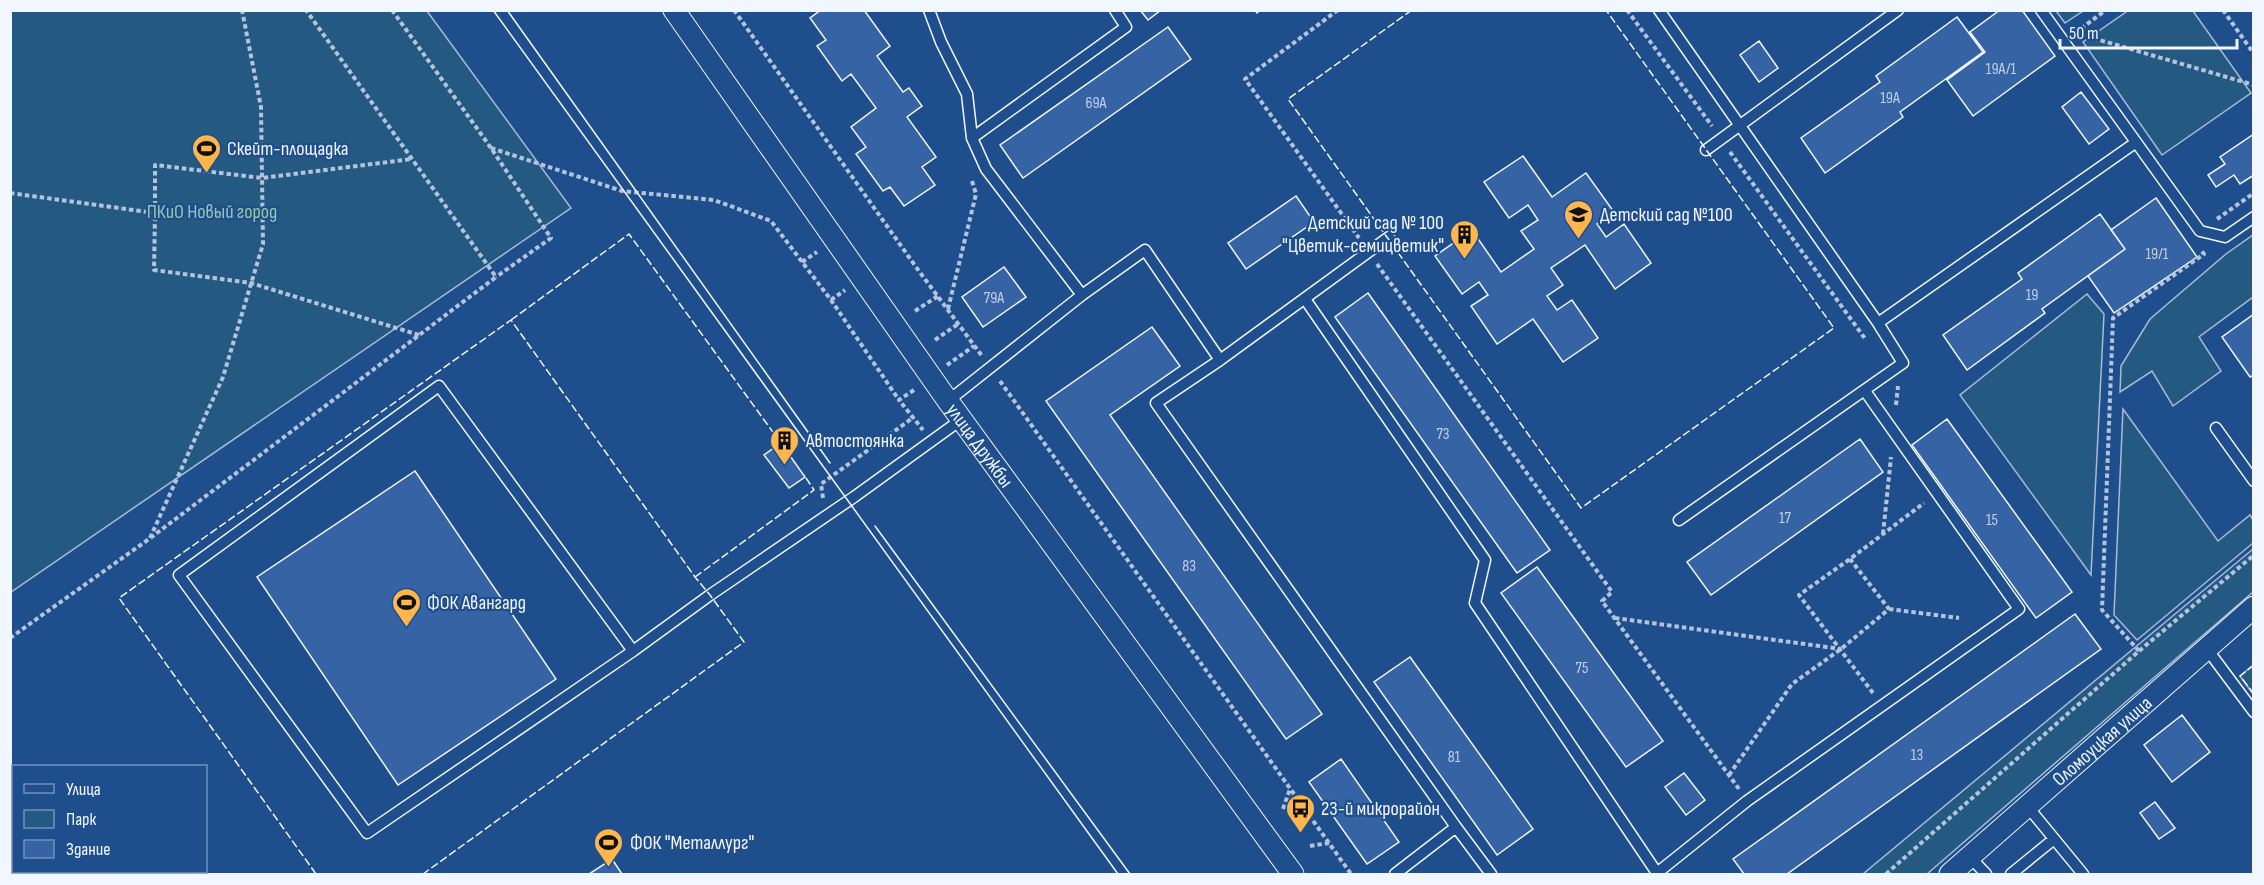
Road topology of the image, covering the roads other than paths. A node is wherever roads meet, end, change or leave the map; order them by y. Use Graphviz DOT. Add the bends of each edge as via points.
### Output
graph roads {
  1 [pos="675,10"];
  2 [pos="929,10"];
  3 [pos="1115,10"];
  4 [pos="1659,10"];
  5 [pos="1898,10"];
  6 [pos="2040,10"];
  7 [pos="1739,125"];
  8 [pos="972,138"];
  9 [pos="2135,143"];
  10 [pos="1706,150"];
  11 [pos="2253,217"];
  12 [pos="1389,237"];
  13 [pos="1082,295"];
  14 [pos="1305,299"];
  15 [pos="1878,323"];
  16 [pos="1220,360"];
  17 [pos="1865,391"];
  18 [pos="948,400"];
  19 [pos="962,419"];
  20 [pos="2216,428"];
  21 [pos="2253,481"];
  22 [pos="1679,520"];
  23 [pos="2253,607"];
  24 [pos="2207,649"];
  25 [pos="633,651"];
  26 [pos="2253,712"];
  27 [pos="2028,807"];
  28 [pos="1456,827"];
  29 [pos="2054,838"];
  30 [pos="1970,857"];
  31 [pos="1293,874"];
  32 [pos="1395,874"];
  33 [pos="1491,874"];
  34 [pos="1657,874"];
  35 [pos="1950,874"];
  36 [pos="1986,874"];
  37 [pos="2011,874"];
  38 [pos="2083,874"];
  1 -- 18 [label="street, улица Дружбы"];
  2 -- 8 [label="lane" via="967,94"];
  3 -- 8 [label="lane" via="1126,27"];
  4 -- 7 [label="lane"];
  5 -- 7 [label="lane"];
  6 -- 9 [label="lane"];
  7 -- 10 [label="lane"];
  7 -- 15 [label="lane"];
  8 -- 13 [label="lane" via="986,169"];
  9 -- 11 [label="lane" via="2200,231 2225,237"];
  9 -- 15 [label="lane"];
  12 -- 14 [label="lane"];
  13 -- 16 [label="lane" via="1144,250"];
  13 -- 18 [label="lane"];
  14 -- 16 [label="lane"];
  14 -- 34 [label="lane" via="1485,560 1475,603"];
  15 -- 17 [label="lane" via="1903,363"];
  16 -- 28 [label="lane" via="1156,403"];
  17 -- 22 [label="lane"];
  17 -- 34 [label="lane" via="2019,609 1747,801"];
  18 -- 19 [label="street, улица Дружбы"];
  19 -- 25 [label="lane"];
  19 -- 31 [label="street, улица Дружбы"];
  20 -- 21 [label="lane"];
  23 -- 24 [label="street, Оломоуцкая улица"];
  24 -- 26 [label="lane"];
  24 -- 27 [label="street, Оломоуцкая улица"];
  25 -- 25 [label="lane" via="367,833 179,575 439,386"];
  27 -- 29 [label="lane"];
  27 -- 30 [label="street, Оломоуцкая улица"];
  28 -- 32 [label="lane"];
  28 -- 33 [label="lane"];
  29 -- 37 [label="lane"];
  29 -- 38 [label="lane"];
  30 -- 35 [label="street, Оломоуцкая улица"];
  30 -- 36 [label="lane"];
}
